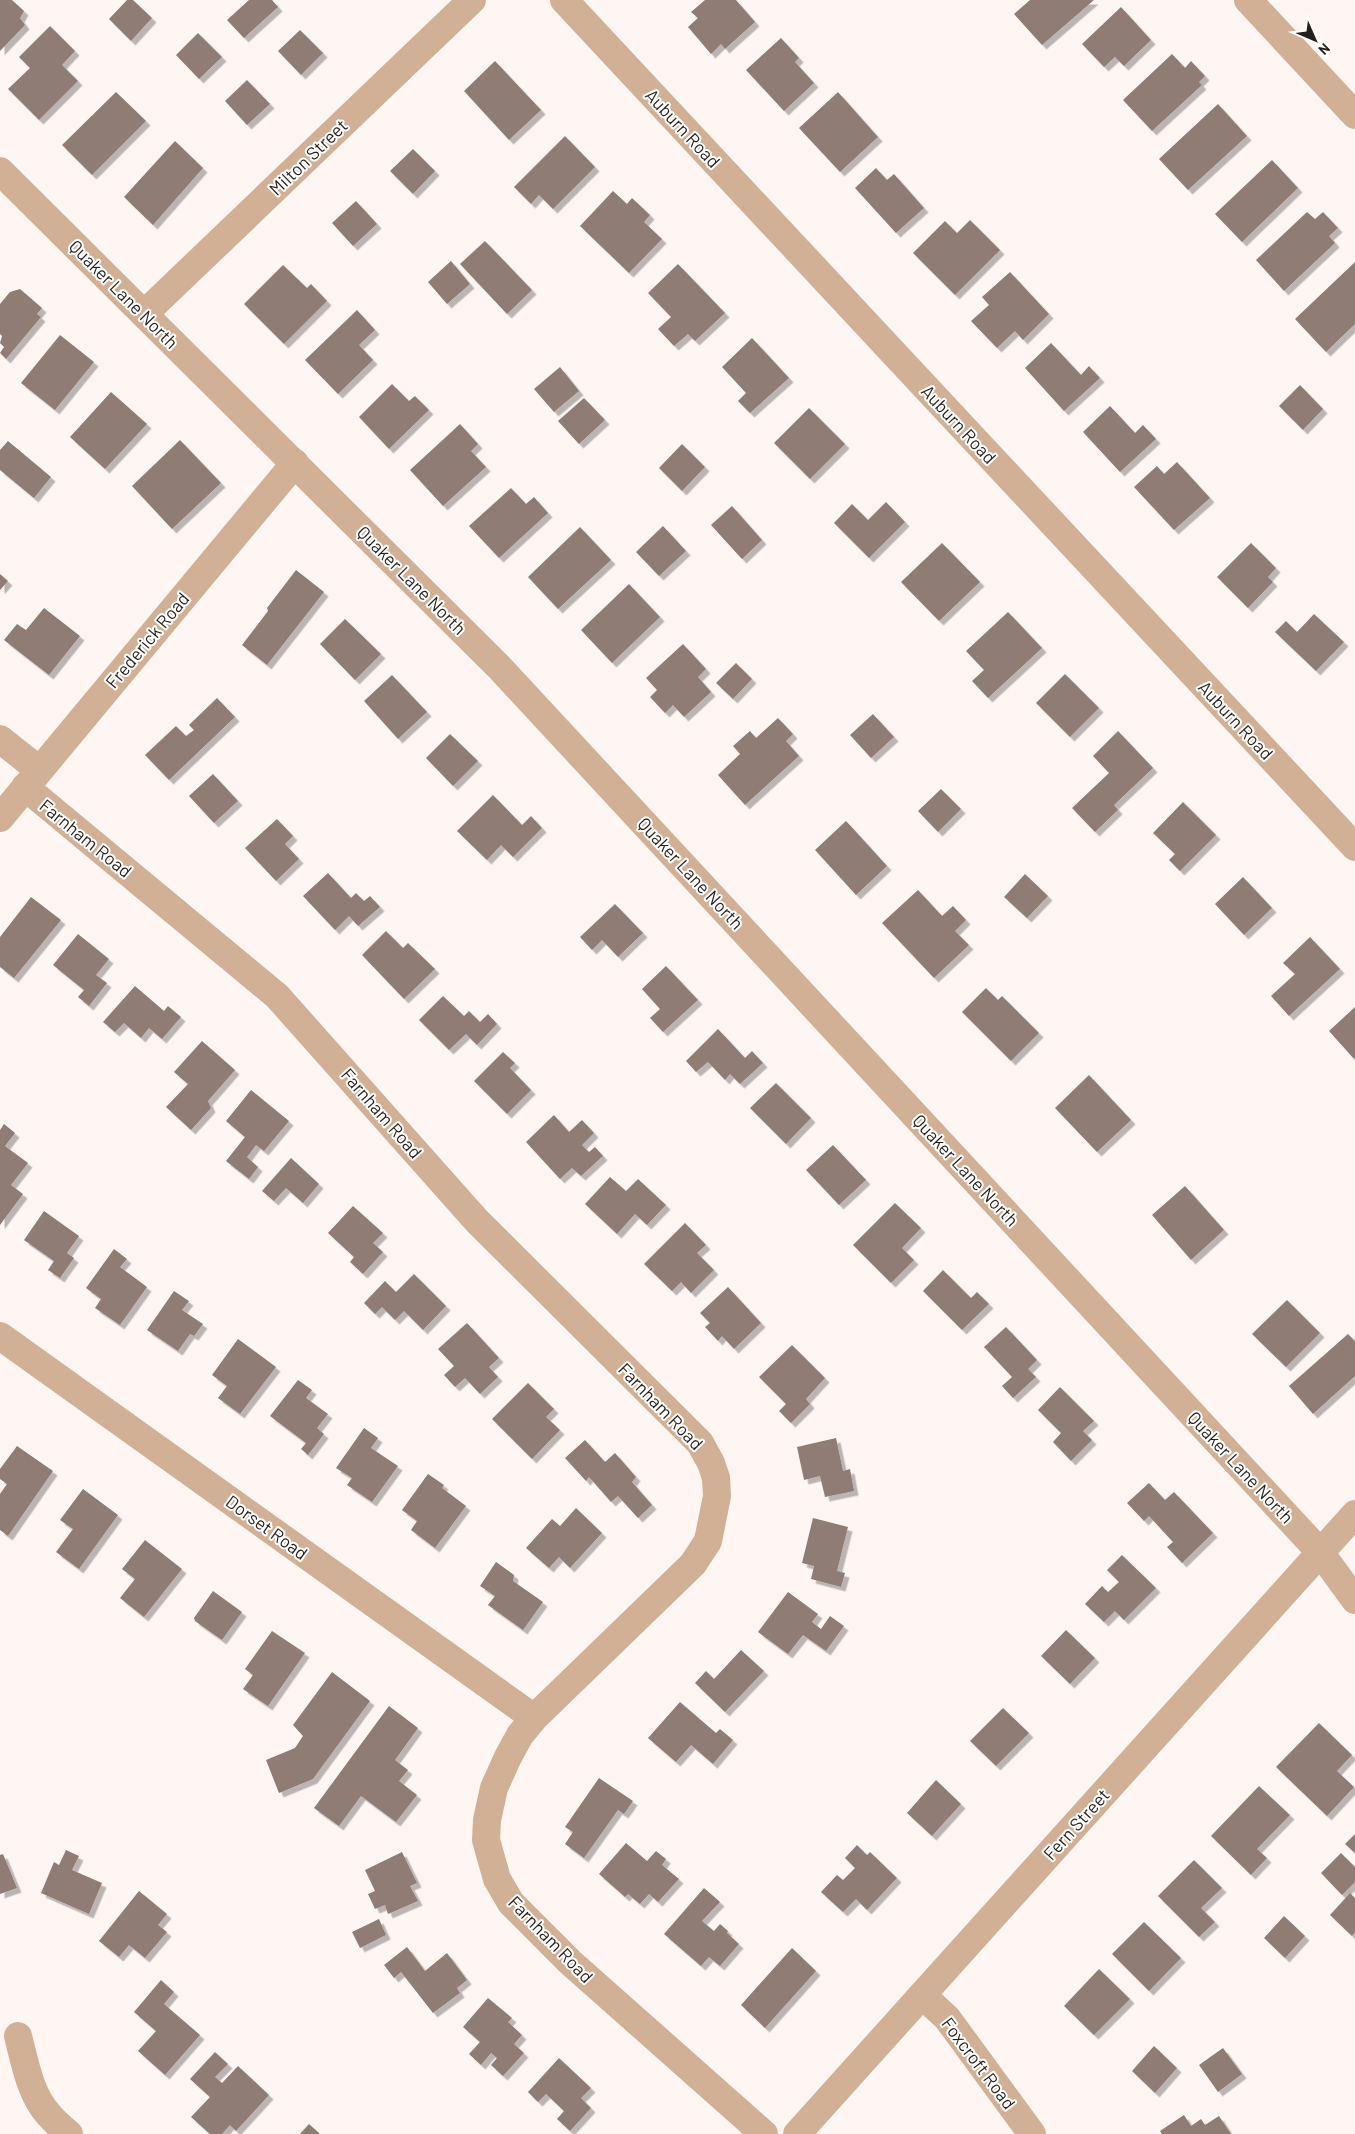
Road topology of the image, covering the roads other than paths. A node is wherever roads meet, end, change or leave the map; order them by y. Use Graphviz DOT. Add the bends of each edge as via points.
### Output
graph roads {
  1 [pos="472,0"];
  2 [pos="564,0"];
  3 [pos="1248,0"];
  4 [pos="1355,115"];
  5 [pos="0,172"];
  6 [pos="144,314"];
  7 [pos="295,462"];
  8 [pos="0,739"];
  9 [pos="32,779"];
  10 [pos="0,818"];
  11 [pos="1355,847"];
  12 [pos="0,1336"];
  13 [pos="1355,1514"];
  14 [pos="1320,1552"];
  15 [pos="1355,1600"];
  16 [pos="534,1718"];
  17 [pos="922,1995"];
  18 [pos="18,2036"];
  19 [pos="69,2134"];
  20 [pos="764,2134"];
  21 [pos="797,2134"];
  22 [pos="1032,2134"];
  1 -- 6 [label="street, Milton Street"];
  2 -- 11 [label="street, Auburn Road"];
  3 -- 4 [label="street"];
  5 -- 6 [label="street, Quaker Lane North"];
  6 -- 7 [label="street, Quaker Lane North"];
  7 -- 9 [label="street, Frederick Road"];
  7 -- 14 [label="street, Quaker Lane North" via="500,667"];
  8 -- 9 [label="street, Farnham Road"];
  9 -- 10 [label="street, Frederick Road"];
  9 -- 16 [label="street, Farnham Road" via="277,996 477,1221 700,1443 711,1463 718,1496 708,1541 693,1564"];
  12 -- 16 [label="street, Dorset Road"];
  13 -- 14 [label="street, Fern Street"];
  14 -- 15 [label="street, Quaker Lane North"];
  14 -- 17 [label="street, Fern Street"];
  16 -- 20 [label="street, Farnham Road" via="520,1735 494,1788 486,1840 497,1878 512,1903 570,1962"];
  17 -- 21 [label="street, Fern Street"];
  17 -- 22 [label="street, Foxcroft Road" via="947,2018"];
  18 -- 19 [label="street" via="39,2102"];
}
